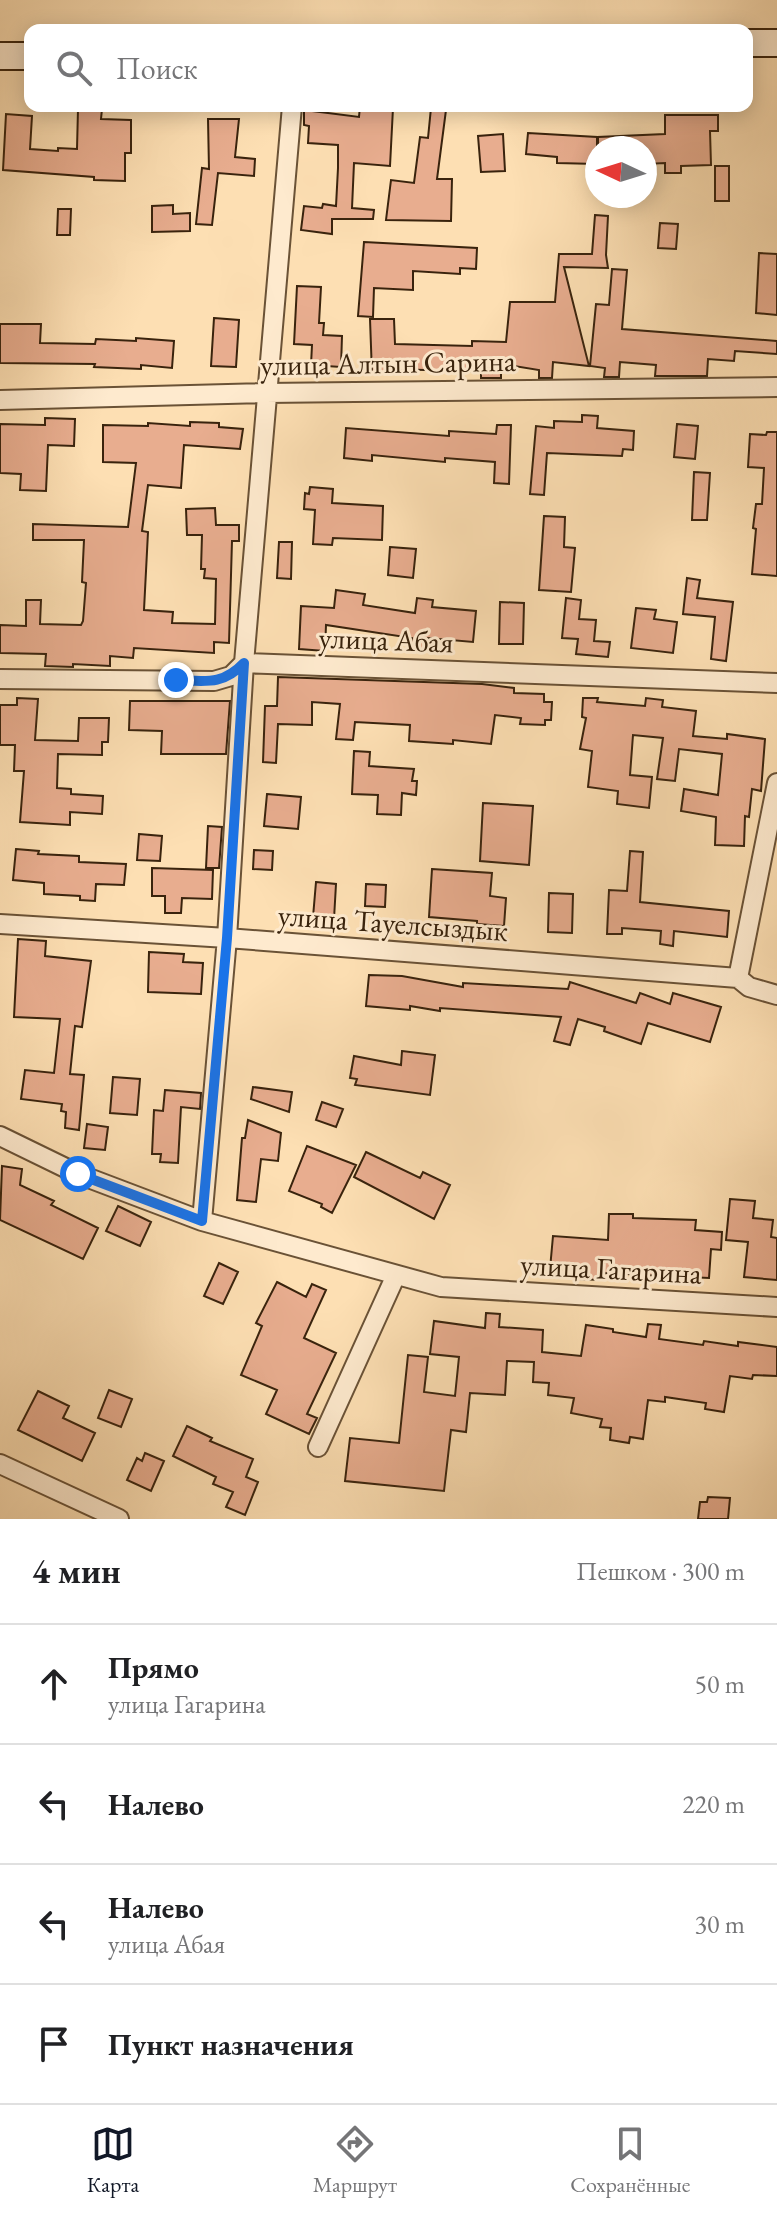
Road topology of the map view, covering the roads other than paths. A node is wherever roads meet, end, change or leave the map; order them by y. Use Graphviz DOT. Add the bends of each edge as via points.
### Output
graph roads {
  1 [pos="753,43"];
  2 [pos="777,43"];
  3 [pos="0,56"];
  4 [pos="24,56"];
  5 [pos="291,112"];
  6 [pos="777,387"];
  7 [pos="266,393"];
  8 [pos="0,400"];
  9 [pos="244,663"];
  10 [pos="0,679"];
  11 [pos="777,683"];
  12 [pos="777,783"];
  13 [pos="0,924"];
  14 [pos="227,938"];
  15 [pos="738,978"];
  16 [pos="777,995"];
  17 [pos="0,1136"];
  18 [pos="202,1221"];
  19 [pos="396,1275"];
  20 [pos="777,1307"];
  21 [pos="318,1447"];
  22 [pos="0,1464"];
  23 [pos="119,1519"];
  1 -- 2 [label="street"];
  3 -- 4 [label="street"];
  5 -- 7 [label="street"];
  6 -- 7 [label="street, улица Алтын Сарина"];
  7 -- 8 [label="street, улица Алтын Сарина"];
  7 -- 9 [label="street"];
  9 -- 10 [label="street" via="231,676 214,681"];
  9 -- 11 [label="street, улица Абая"];
  9 -- 14 [label="street"];
  12 -- 15 [label="street"];
  13 -- 14 [label="street, улица Тауелсыздык"];
  14 -- 15 [label="street, улица Тауелсыздык"];
  14 -- 18 [label="street"];
  15 -- 16 [label="street, улица Тауелсыздык"];
  17 -- 18 [label="street" via="78,1174"];
  18 -- 19 [label="street, улица Гагарина"];
  19 -- 20 [label="street, улица Гагарина" via="441,1287"];
  19 -- 21 [label="street"];
  22 -- 23 [label="street"];
}
